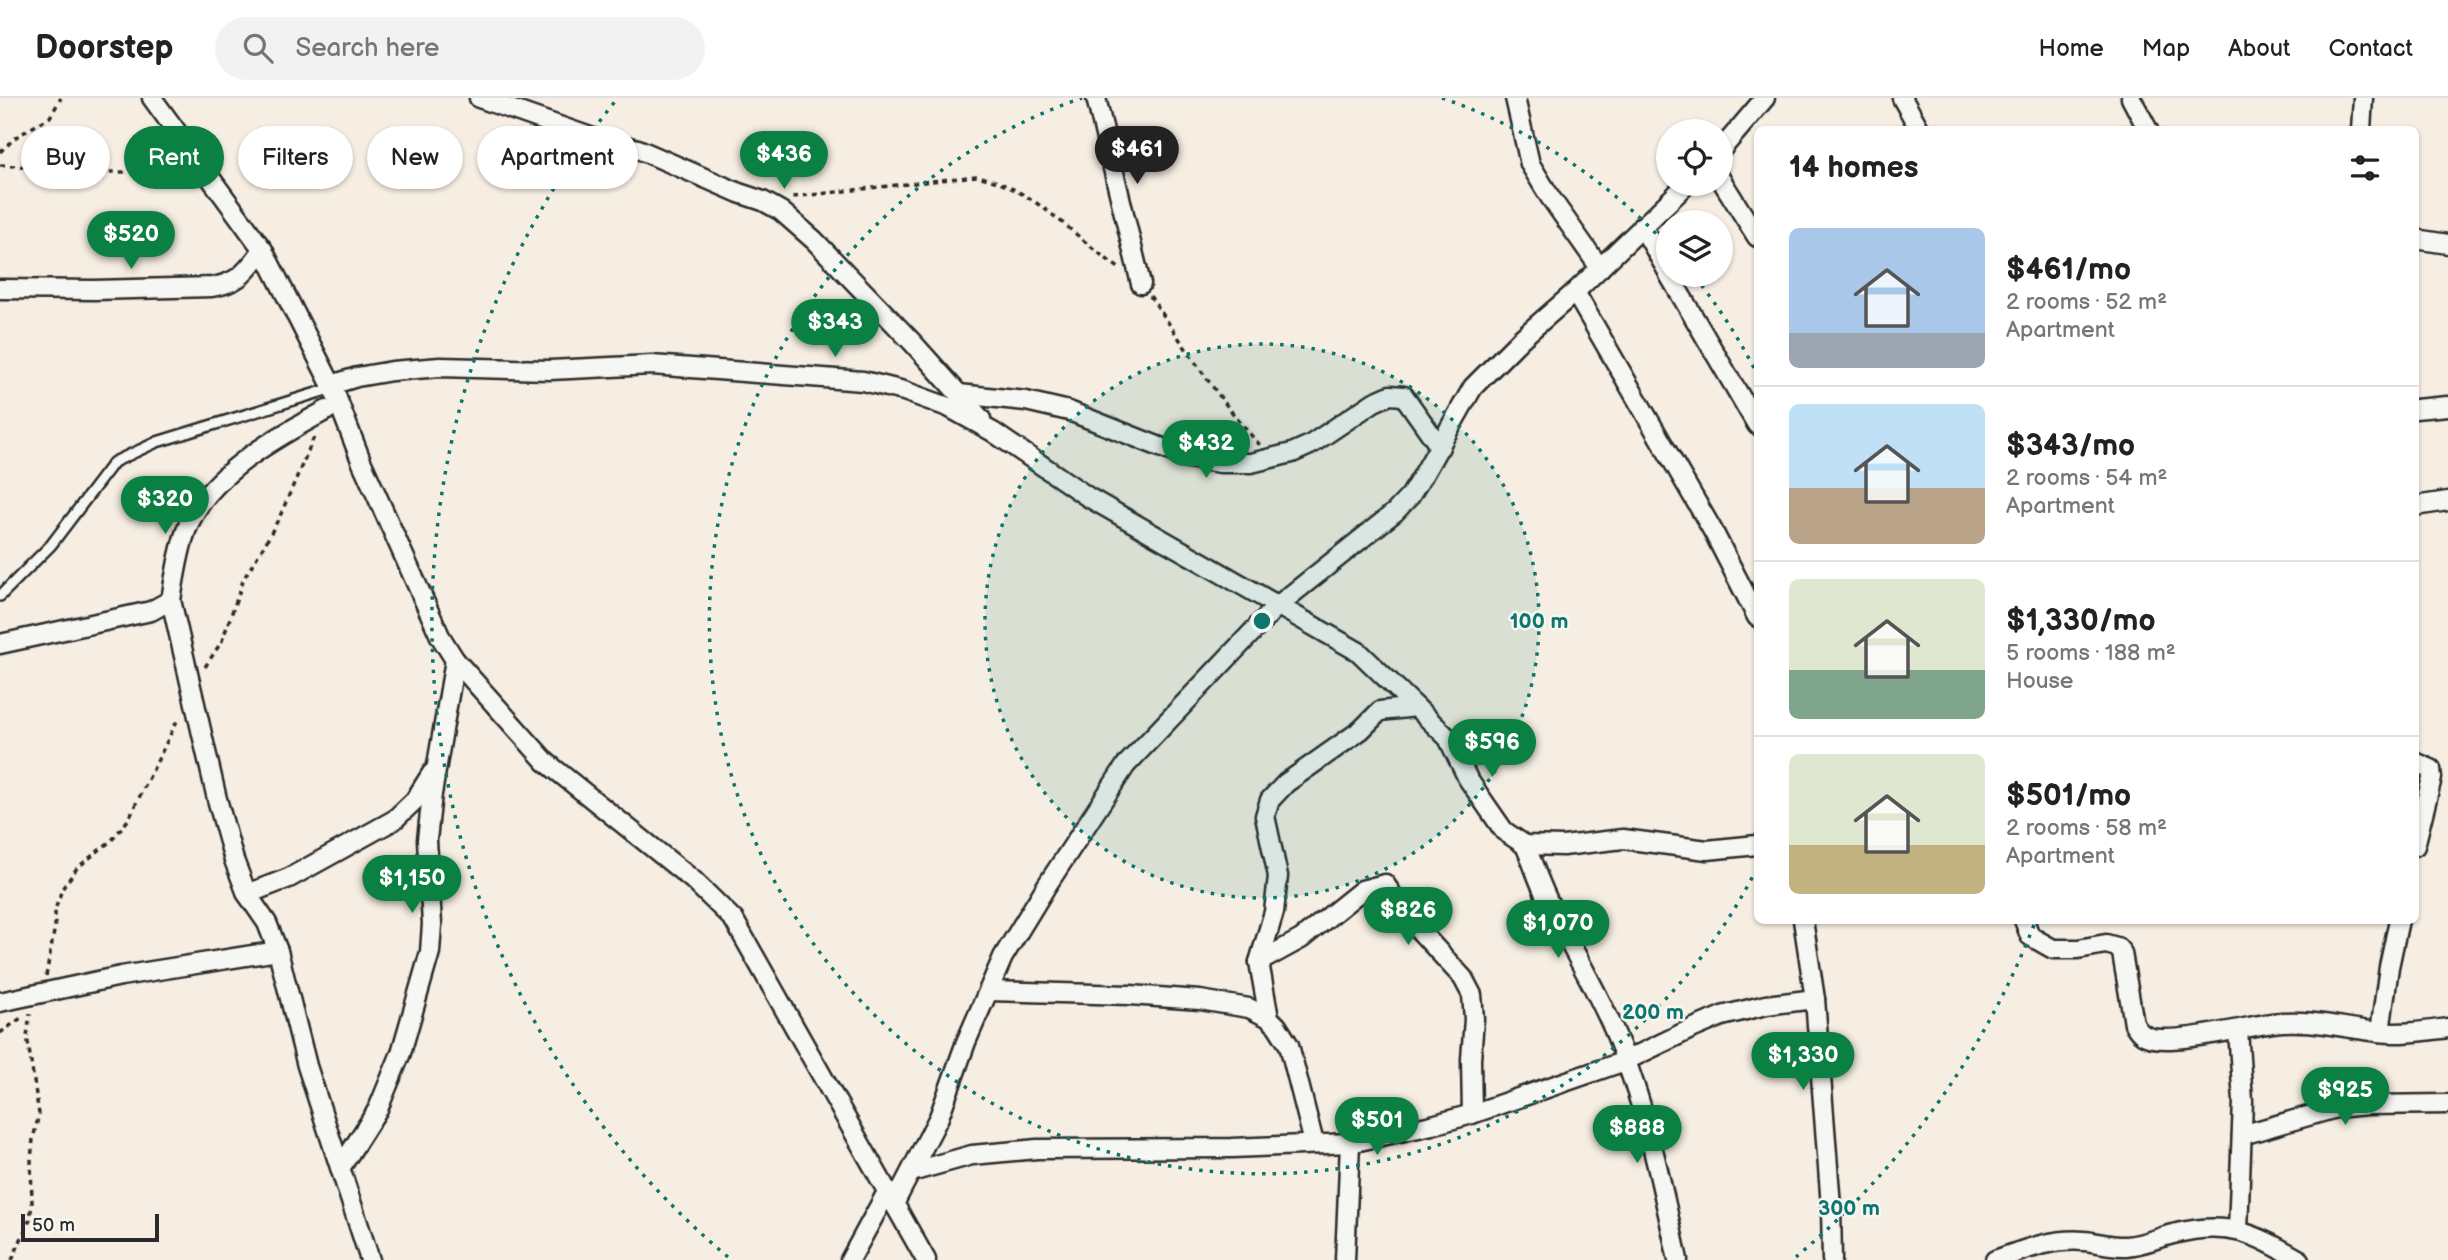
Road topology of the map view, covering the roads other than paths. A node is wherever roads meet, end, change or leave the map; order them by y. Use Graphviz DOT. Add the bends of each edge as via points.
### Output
graph roads {
  1 [pos="152,98"];
  2 [pos="479,98"];
  3 [pos="1096,98"];
  4 [pos="1515,98"];
  5 [pos="1765,98"];
  6 [pos="1902,98"];
  7 [pos="2131,98"];
  8 [pos="2363,98"];
  9 [pos="1918,126"];
  10 [pos="2146,126"];
  11 [pos="2361,126"];
  12 [pos="1733,136"];
  13 [pos="1674,196"];
  14 [pos="1731,196"];
  15 [pos="1642,226"];
  16 [pos="1754,232"];
  17 [pos="2419,240"];
  18 [pos="2448,244"];
  19 [pos="263,250"];
  20 [pos="1656,250"];
  21 [pos="1600,268"];
  22 [pos="1141,284"];
  23 [pos="1677,287"];
  24 [pos="0,289"];
  25 [pos="1575,292"];
  26 [pos="332,387"];
  27 [pos="959,394"];
  28 [pos="2448,406"];
  29 [pos="2419,409"];
  30 [pos="327,410"];
  31 [pos="1754,420"];
  32 [pos="993,432"];
  33 [pos="1440,447"];
  34 [pos="2448,501"];
  35 [pos="2419,505"];
  36 [pos="0,596"];
  37 [pos="171,600"];
  38 [pos="1277,606"];
  39 [pos="1754,611"];
  40 [pos="0,644"];
  41 [pos="455,660"];
  42 [pos="1416,707"];
  43 [pos="437,764"];
  44 [pos="2419,764"];
  45 [pos="2419,830"];
  46 [pos="1525,845"];
  47 [pos="1754,845"];
  48 [pos="247,894"];
  49 [pos="1804,924"];
  50 [pos="2026,924"];
  51 [pos="2398,924"];
  52 [pos="278,951"];
  53 [pos="1259,962"];
  54 [pos="989,991"];
  55 [pos="1815,999"];
  56 [pos="0,1002"];
  57 [pos="1269,1018"];
  58 [pos="2448,1028"];
  59 [pos="2238,1030"];
  60 [pos="2380,1032"];
  61 [pos="1625,1061"];
  62 [pos="2448,1104"];
  63 [pos="1472,1114"];
  64 [pos="2242,1135"];
  65 [pos="1314,1143"];
  66 [pos="1350,1143"];
  67 [pos="341,1167"];
  68 [pos="911,1172"];
  69 [pos="890,1198"];
  70 [pos="2238,1230"];
  71 [pos="370,1260"];
  72 [pos="849,1260"];
  73 [pos="926,1260"];
  74 [pos="1345,1260"];
  75 [pos="1678,1260"];
  76 [pos="1832,1260"];
  77 [pos="1995,1260"];
  78 [pos="2300,1260"];
  1 -- 19 [label="street"];
  2 -- 27 [label="street" via="599,141 638,149 763,201 798,224"];
  3 -- 22 [label="street"];
  4 -- 21 [label="street" via="1530,164"];
  5 -- 12 [label="street"];
  6 -- 9 [label="street"];
  7 -- 10 [label="street"];
  8 -- 11 [label="street"];
  13 -- 15 [label="street"];
  14 -- 16 [label="street"];
  15 -- 20 [label="street"];
  15 -- 21 [label="street"];
  17 -- 18 [label="street"];
  19 -- 24 [label="street" via="241,277 212,287"];
  19 -- 26 [label="street"];
  21 -- 25 [label="street"];
  23 -- 31 [label="street"];
  25 -- 33 [label="street" via="1473,387"];
  25 -- 39 [label="street"];
  26 -- 32 [label="street" via="357,377 440,367 550,370 652,365 863,381 948,407"];
  26 -- 36 [label="lane" via="157,442 114,462 51,545"];
  26 -- 41 [label="street" via="362,463"];
  27 -- 32 [label="street"];
  27 -- 33 [label="street" via="1069,411 1188,458 1220,463 1272,459 1310,444 1374,402 1390,395 1404,396"];
  28 -- 29 [label="street"];
  30 -- 37 [label="street" via="251,454 223,478 186,529"];
  32 -- 38 [label="street" via="1088,497"];
  33 -- 38 [label="street" via="1395,512"];
  34 -- 35 [label="street"];
  37 -- 40 [label="street" via="152,611"];
  37 -- 48 [label="street" via="217,799"];
  38 -- 42 [label="street" via="1359,652"];
  38 -- 54 [label="street" via="1126,765 1046,885 1003,957"];
  41 -- 43 [label="street"];
  41 -- 69 [label="street" via="546,762 715,898 734,920"];
  42 -- 46 [label="street" via="1448,738 1468,779 1504,831"];
  42 -- 53 [label="street" via="1380,711 1270,800 1266,826 1278,876 1274,912"];
  43 -- 48 [label="street" via="415,800 394,820 289,878"];
  43 -- 67 [label="street" via="427,840 432,924 421,989 378,1109"];
  44 -- 45 [label="street" via="2431,769 2432,778"];
  46 -- 47 [label="street" via="1623,839 1707,850"];
  46 -- 61 [label="street"];
  48 -- 52 [label="street" via="267,923"];
  49 -- 55 [label="street"];
  50 -- 59 [label="street" via="2030,936 2053,949 2117,947 2140,1033 2167,1039"];
  51 -- 60 [label="street"];
  52 -- 56 [label="street" via="121,976 35,1001"];
  52 -- 67 [label="street" via="307,1066"];
  53 -- 57 [label="street"];
  53 -- 63 [label="street" via="1301,939 1362,890 1385,884 1472,995"];
  54 -- 57 [label="street" via="1200,1000 1249,1008"];
  54 -- 68 [label="street" via="939,1117"];
  55 -- 61 [label="street" via="1722,1016"];
  55 -- 76 [label="street"];
  57 -- 65 [label="street" via="1289,1045"];
  58 -- 60 [label="street"];
  59 -- 60 [label="street" via="2305,1021"];
  59 -- 64 [label="street"];
  61 -- 63 [label="street"];
  61 -- 75 [label="street" via="1648,1129"];
  62 -- 64 [label="street" via="2336,1108"];
  63 -- 66 [label="street"];
  64 -- 70 [label="street"];
  65 -- 66 [label="street"];
  65 -- 68 [label="street" via="1037,1149 972,1155"];
  66 -- 74 [label="street"];
  67 -- 71 [label="street"];
  68 -- 69 [label="street"];
  69 -- 72 [label="street"];
  69 -- 73 [label="street"];
  70 -- 77 [label="street" via="2205,1228 2130,1246 2082,1240 2050,1242"];
  70 -- 78 [label="street"];
}
